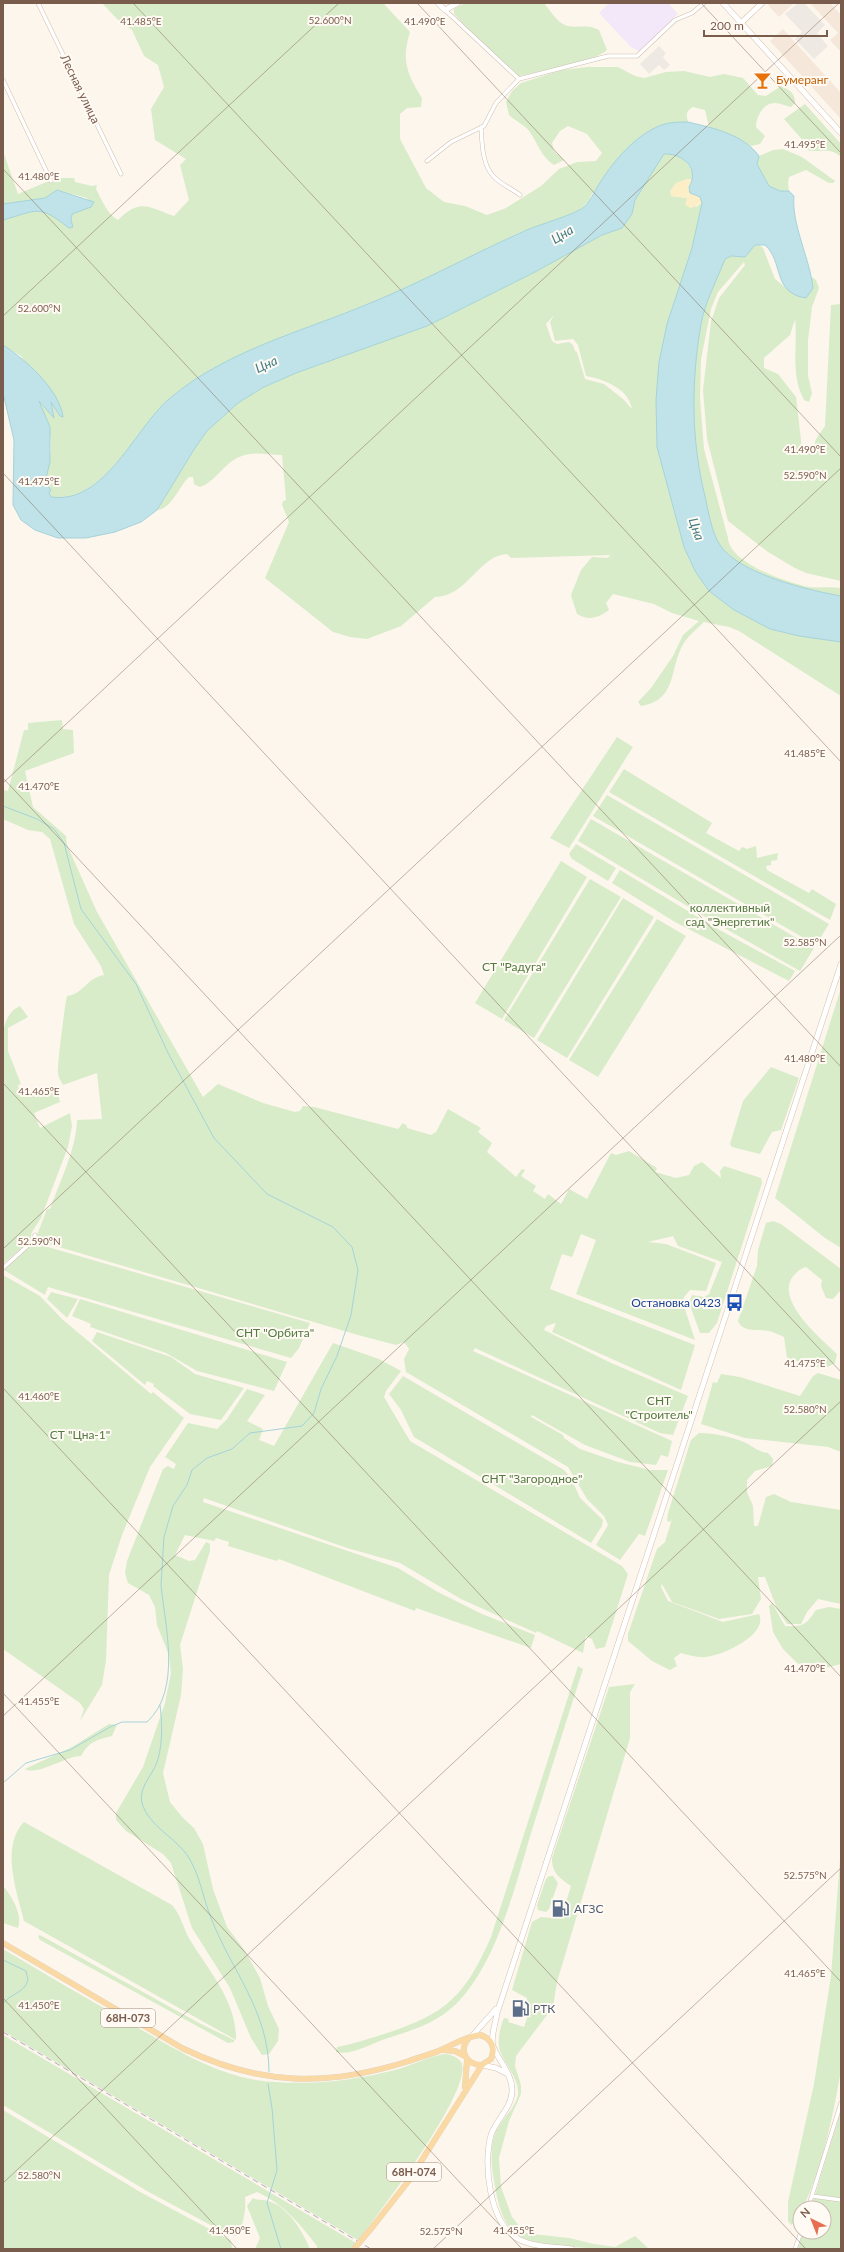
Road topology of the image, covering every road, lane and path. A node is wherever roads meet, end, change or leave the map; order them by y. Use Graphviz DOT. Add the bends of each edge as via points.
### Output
graph roads {
  1 [pos="38,3"];
  2 [pos="438,3"];
  3 [pos="458,3"];
  4 [pos="704,3"];
  5 [pos="723,3"];
  6 [pos="762,3"];
  7 [pos="445,10"];
  8 [pos="741,23"];
  9 [pos="519,79"];
  10 [pos="3,80"];
  11 [pos="481,127"];
  12 [pos="841,133"];
  13 [pos="427,161"];
  14 [pos="121,174"];
  15 [pos="51,181"];
  16 [pos="520,195"];
  17 [pos="841,964"];
  18 [pos="36,1235"];
  19 [pos="3,1268"];
  20 [pos="3,1943"];
  21 [pos="499,2005"];
  22 [pos="471,2037"];
  23 [pos="493,2044"];
  24 [pos="441,2050"];
  25 [pos="466,2058"];
  26 [pos="482,2065"];
  27 [pos="506,2074"];
  28 [pos="463,2093"];
  29 [pos="841,2103"];
  30 [pos="812,2196"];
  31 [pos="811,2200"];
  32 [pos="841,2200"];
  33 [pos="354,2249"];
  34 [pos="572,2249"];
  1 -- 14 [label="street, Лесная улица"];
  2 -- 7 [label="main road"];
  3 -- 7 [label="main road"];
  4 -- 9 [label="street" via="692,13 674,20 637,56 608,56"];
  5 -- 8 [label="main road"];
  6 -- 8 [label="main road"];
  7 -- 9 [label="street"];
  8 -- 12 [label="main road"];
  9 -- 11 [label="street" via="496,103 484,126"];
  10 -- 15 [label="street"];
  11 -- 13 [label="street" via="451,142"];
  11 -- 16 [label="street" via="482,143 494,178"];
  17 -- 21 [label="main road, 68Н-073"];
  18 -- 19 [label="street" via="33,1241"];
  20 -- 24 [label="main road, 68Н-073" via="182,2048 222,2066 260,2076 308,2079 353,2075 385,2068"];
  21 -- 22 [label="main road, 68Н-073"];
  21 -- 23 [label="main road, 68Н-073"];
  22 -- 23 [label="main road" via="485,2036"];
  22 -- 24 [label="main road, 68Н-073"];
  22 -- 25 [label="main road" via="464,2046"];
  23 -- 26 [label="main road, 68Н-073" via="493,2055"];
  23 -- 27 [label="main road"];
  24 -- 25 [label="main road, 68Н-073" via="455,2051"];
  25 -- 26 [label="main road, 68Н-073" via="476,2065"];
  25 -- 28 [label="main road, 68Н-074" via="467,2076"];
  26 -- 27 [label="main road" via="496,2068"];
  26 -- 28 [label="main road, 68Н-074"];
  27 -- 34 [label="main road" via="512,2086 512,2094 494,2128 489,2147 489,2177 493,2203 506,2228 517,2238 534,2244"];
  28 -- 33 [label="main road, 68Н-074, bridge" via="410,2179"];
  29 -- 30 [label="street"];
  30 -- 31 [label="street"];
  30 -- 32 [label="street"];
}
